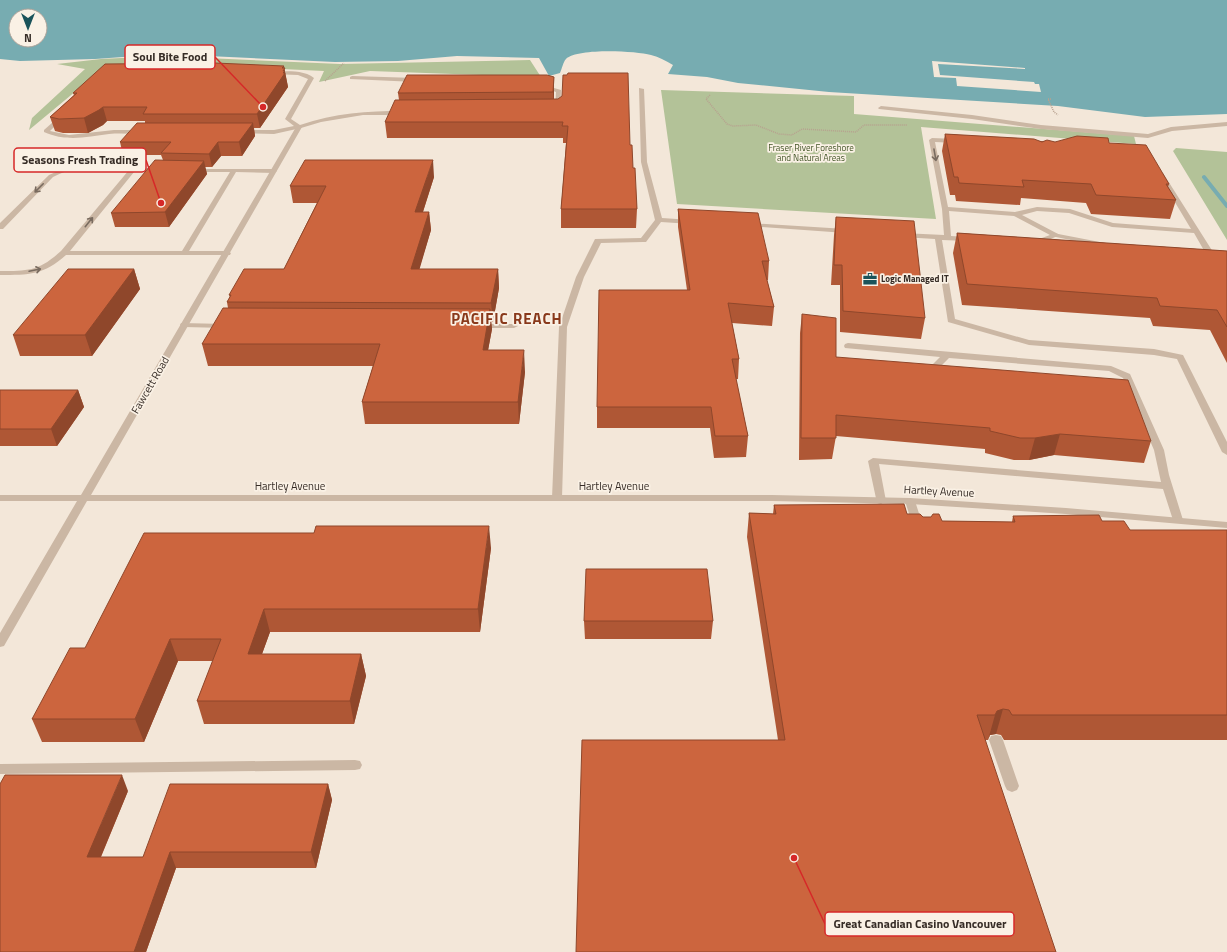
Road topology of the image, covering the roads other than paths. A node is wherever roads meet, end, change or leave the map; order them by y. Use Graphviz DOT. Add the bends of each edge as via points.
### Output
graph roads {
  1 [pos="264,73"];
  2 [pos="352,78"];
  3 [pos="424,81"];
  4 [pos="536,84"];
  5 [pos="642,89"];
  6 [pos="881,108"];
  7 [pos="68,110"];
  8 [pos="550,112"];
  9 [pos="410,113"];
  10 [pos="1227,124"];
  11 [pos="300,127"];
  12 [pos="148,132"];
  13 [pos="235,132"];
  14 [pos="1148,136"];
  15 [pos="964,142"];
  16 [pos="1144,144"];
  17 [pos="1156,164"];
  18 [pos="132,170"];
  19 [pos="167,170"];
  20 [pos="189,170"];
  21 [pos="234,171"];
  22 [pos="274,171"];
  23 [pos="945,209"];
  24 [pos="1016,214"];
  25 [pos="659,220"];
  26 [pos="700,222"];
  27 [pos="738,225"];
  28 [pos="0,227"];
  29 [pos="1196,231"];
  30 [pos="852,232"];
  31 [pos="891,234"];
  32 [pos="1056,235"];
  33 [pos="938,237"];
  34 [pos="948,238"];
  35 [pos="980,240"];
  36 [pos="1027,243"];
  37 [pos="1111,246"];
  38 [pos="64,252"];
  39 [pos="1209,252"];
  40 [pos="184,253"];
  41 [pos="227,253"];
  42 [pos="0,273"];
  43 [pos="184,326"];
  44 [pos="231,326"];
  45 [pos="466,326"];
  46 [pos="514,326"];
  47 [pos="848,346"];
  48 [pos="948,355"];
  49 [pos="918,369"];
  50 [pos="1227,452"];
  51 [pos="1167,486"];
  52 [pos="0,498"];
  53 [pos="85,498"];
  54 [pos="558,498"];
  55 [pos="881,500"];
  56 [pos="910,501"];
  57 [pos="1178,520"];
  58 [pos="1227,525"];
  59 [pos="922,537"];
  60 [pos="0,643"];
  61 [pos="996,740"];
  62 [pos="356,765"];
  63 [pos="0,769"];
  64 [pos="1012,786"];
  1 -- 11 [label="street" via="301,74 311,78 288,119"];
  2 -- 3 [label="street"];
  4 -- 8 [label="street" via="559,91 558,112"];
  5 -- 25 [label="street" via="644,162"];
  6 -- 14 [label="street" via="1041,127"];
  7 -- 12 [label="street" via="46,131 55,136"];
  9 -- 11 [label="street" via="363,113 320,120"];
  10 -- 14 [label="street" via="1171,129"];
  11 -- 13 [label="street" via="274,132"];
  11 -- 22 [label="street, Fawcett Road"];
  14 -- 16 [label="street"];
  15 -- 23 [label="street, one-way" via="932,140"];
  17 -- 29 [label="street"];
  18 -- 19 [label="street"];
  18 -- 28 [label="street, one-way" via="131,165 117,163 80,165 60,171 51,176"];
  38 -- 18 [label="street, one-way"];
  20 -- 21 [label="street"];
  21 -- 22 [label="street"];
  21 -- 40 [label="street"];
  22 -- 41 [label="street, Fawcett Road"];
  23 -- 24 [label="street"];
  23 -- 34 [label="street"];
  24 -- 29 [label="street" via="1038,209 1070,211 1112,225"];
  24 -- 32 [label="street"];
  25 -- 26 [label="street"];
  25 -- 54 [label="street" via="643,240 598,240 580,277 563,327"];
  27 -- 30 [label="street"];
  29 -- 39 [label="street"];
  31 -- 33 [label="street"];
  32 -- 36 [label="street" via="1035,244"];
  32 -- 37 [label="street"];
  33 -- 34 [label="street"];
  33 -- 50 [label="street" via="951,320 1029,342 1154,352 1180,357"];
  34 -- 35 [label="street"];
  38 -- 40 [label="street"];
  42 -- 38 [label="street, one-way" via="40,269 51,264"];
  40 -- 41 [label="street"];
  41 -- 43 [label="street, Fawcett Road"];
  43 -- 44 [label="street"];
  43 -- 53 [label="street, Fawcett Road"];
  45 -- 46 [label="street"];
  47 -- 48 [label="street"];
  48 -- 49 [label="street" via="932,370"];
  48 -- 51 [label="street" via="1111,369 1126,376 1159,450"];
  51 -- 55 [label="street" via="873,461"];
  51 -- 57 [label="street"];
  52 -- 53 [label="street, Hartley Avenue"];
  53 -- 54 [label="street, Hartley Avenue"];
  53 -- 60 [label="street, Fawcett Road"];
  54 -- 55 [label="street, Hartley Avenue"];
  55 -- 56 [label="street, Hartley Avenue"];
  56 -- 57 [label="street, Hartley Avenue"];
  56 -- 59 [label="street"];
  57 -- 58 [label="street, Hartley Avenue"];
  61 -- 64 [label="street"];
  62 -- 63 [label="street"];
}
